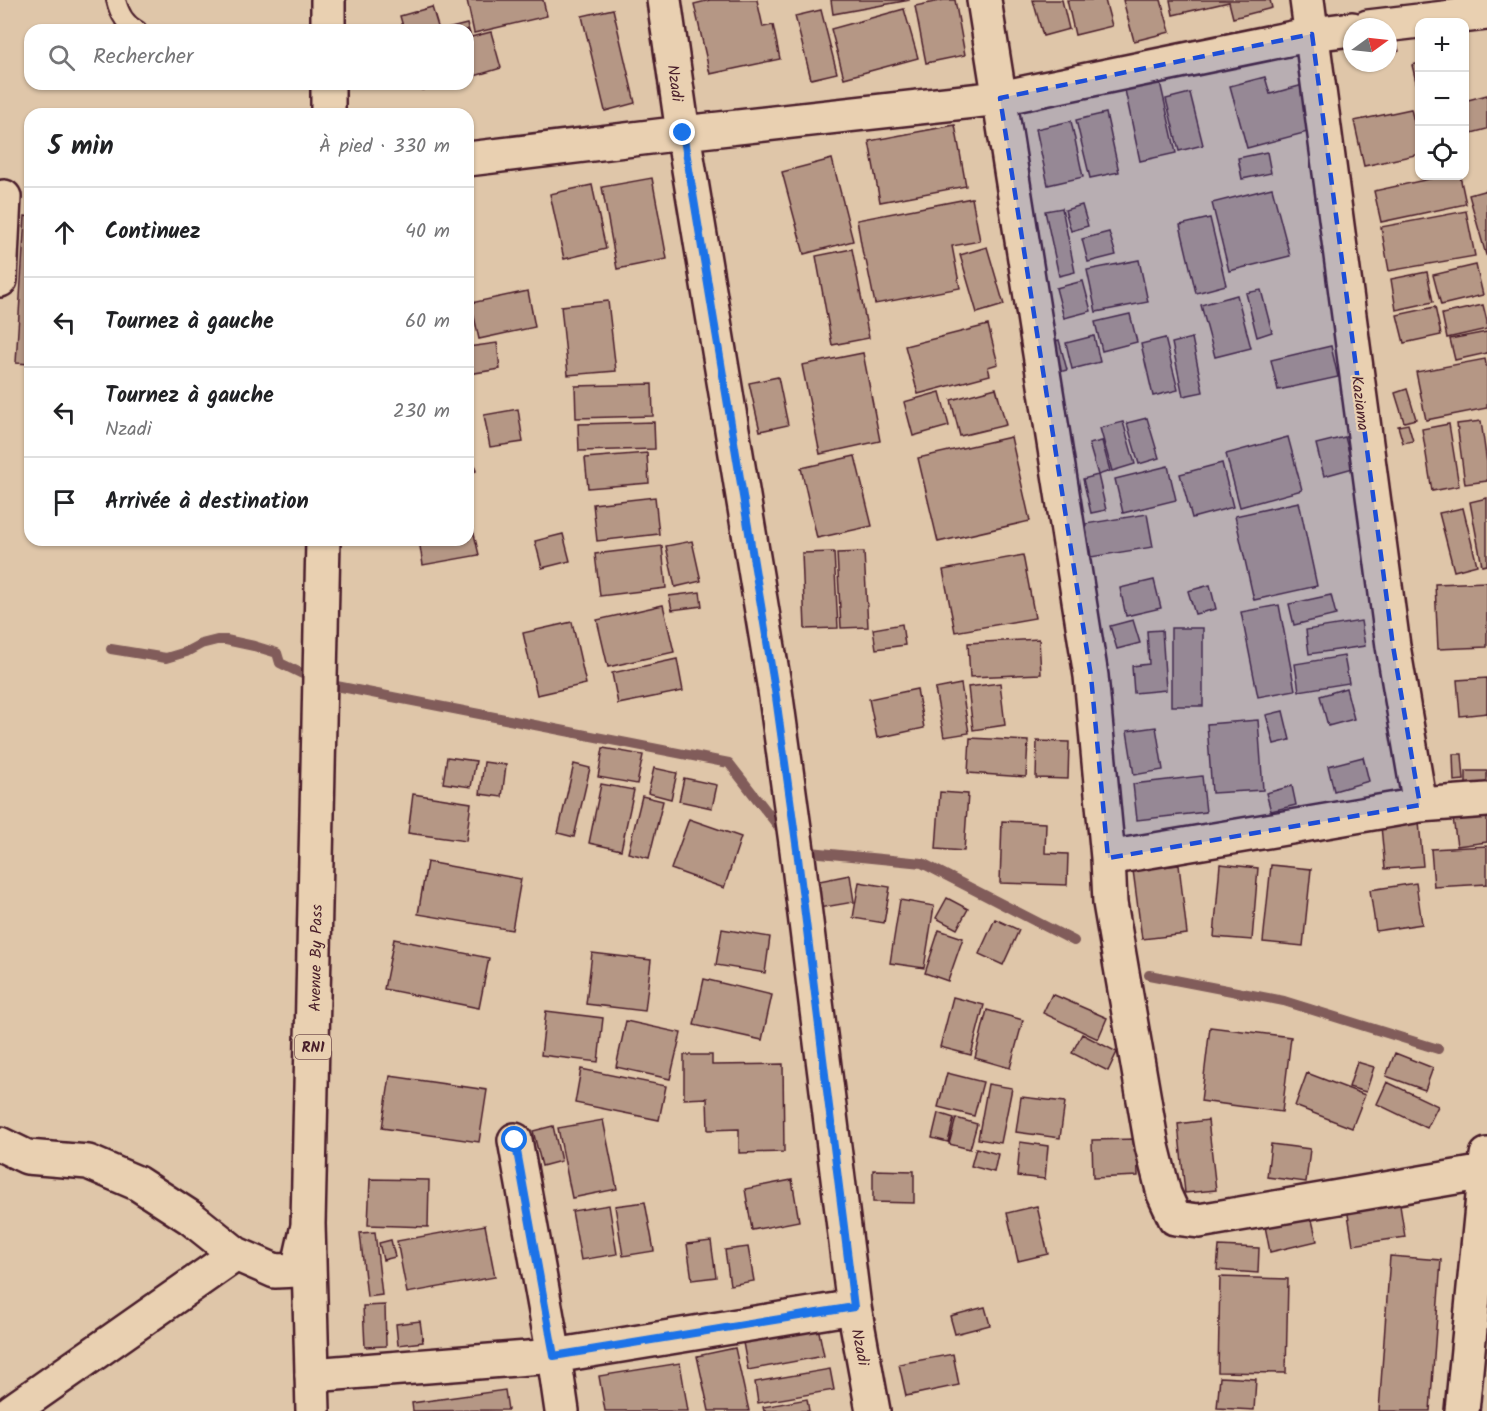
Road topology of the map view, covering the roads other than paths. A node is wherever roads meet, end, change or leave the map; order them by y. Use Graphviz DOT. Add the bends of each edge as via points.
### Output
graph roads {
  1 [pos="116,0"];
  2 [pos="328,0"];
  3 [pos="664,0"];
  4 [pos="984,0"];
  5 [pos="1307,0"];
  6 [pos="1487,13"];
  7 [pos="129,24"];
  8 [pos="328,24"];
  9 [pos="1397,24"];
  10 [pos="1343,30"];
  11 [pos="1312,34"];
  12 [pos="328,90"];
  13 [pos="1000,98"];
  14 [pos="328,108"];
  15 [pos="683,133"];
  16 [pos="474,158"];
  17 [pos="11,198"];
  18 [pos="0,280"];
  19 [pos="323,546"];
  20 [pos="1487,800"];
  21 [pos="1420,805"];
  22 [pos="1108,858"];
  23 [pos="515,1140"];
  24 [pos="0,1144"];
  25 [pos="1486,1163"];
  26 [pos="308,1224"];
  27 [pos="236,1254"];
  28 [pos="854,1307"];
  29 [pos="554,1356"];
  30 [pos="312,1375"];
  31 [pos="12,1411"];
  32 [pos="313,1411"];
  33 [pos="562,1411"];
  34 [pos="873,1411"];
  35 [pos="1462,1411"];
  1 -- 7 [label="lane" via="119,14"];
  2 -- 8 [label="main road"];
  3 -- 15 [label="main road, Nzadi"];
  4 -- 13 [label="main road"];
  5 -- 11 [label="main road, Kaziama"];
  6 -- 9 [label="main road"];
  10 -- 11 [label="main road"];
  11 -- 13 [label="main road"];
  11 -- 21 [label="main road, Kaziama" via="1393,646"];
  12 -- 14 [label="main road"];
  13 -- 15 [label="main road"];
  13 -- 22 [label="main road" via="1091,676"];
  15 -- 16 [label="main road"];
  15 -- 28 [label="main road, Nzadi" via="775,690"];
  17 -- 18 [label="main road"];
  19 -- 26 [label="main road, Avenue By Pass / RN1"];
  20 -- 21 [label="main road"];
  21 -- 22 [label="main road"];
  22 -- 25 [label="main road" via="1110,903 1152,1146 1174,1218 1199,1221"];
  23 -- 29 [label="main road"];
  24 -- 27 [label="main road" via="27,1157 88,1162 137,1183 191,1218"];
  25 -- 35 [label="main road"];
  26 -- 27 [label="main road" via="297,1270 274,1271"];
  26 -- 30 [label="main road, Avenue By Pass / RN1"];
  27 -- 31 [label="main road"];
  28 -- 29 [label="main road"];
  28 -- 34 [label="main road, Nzadi"];
  29 -- 30 [label="main road"];
  29 -- 33 [label="main road"];
  30 -- 32 [label="main road, Avenue By Pass / RN1"];
}
